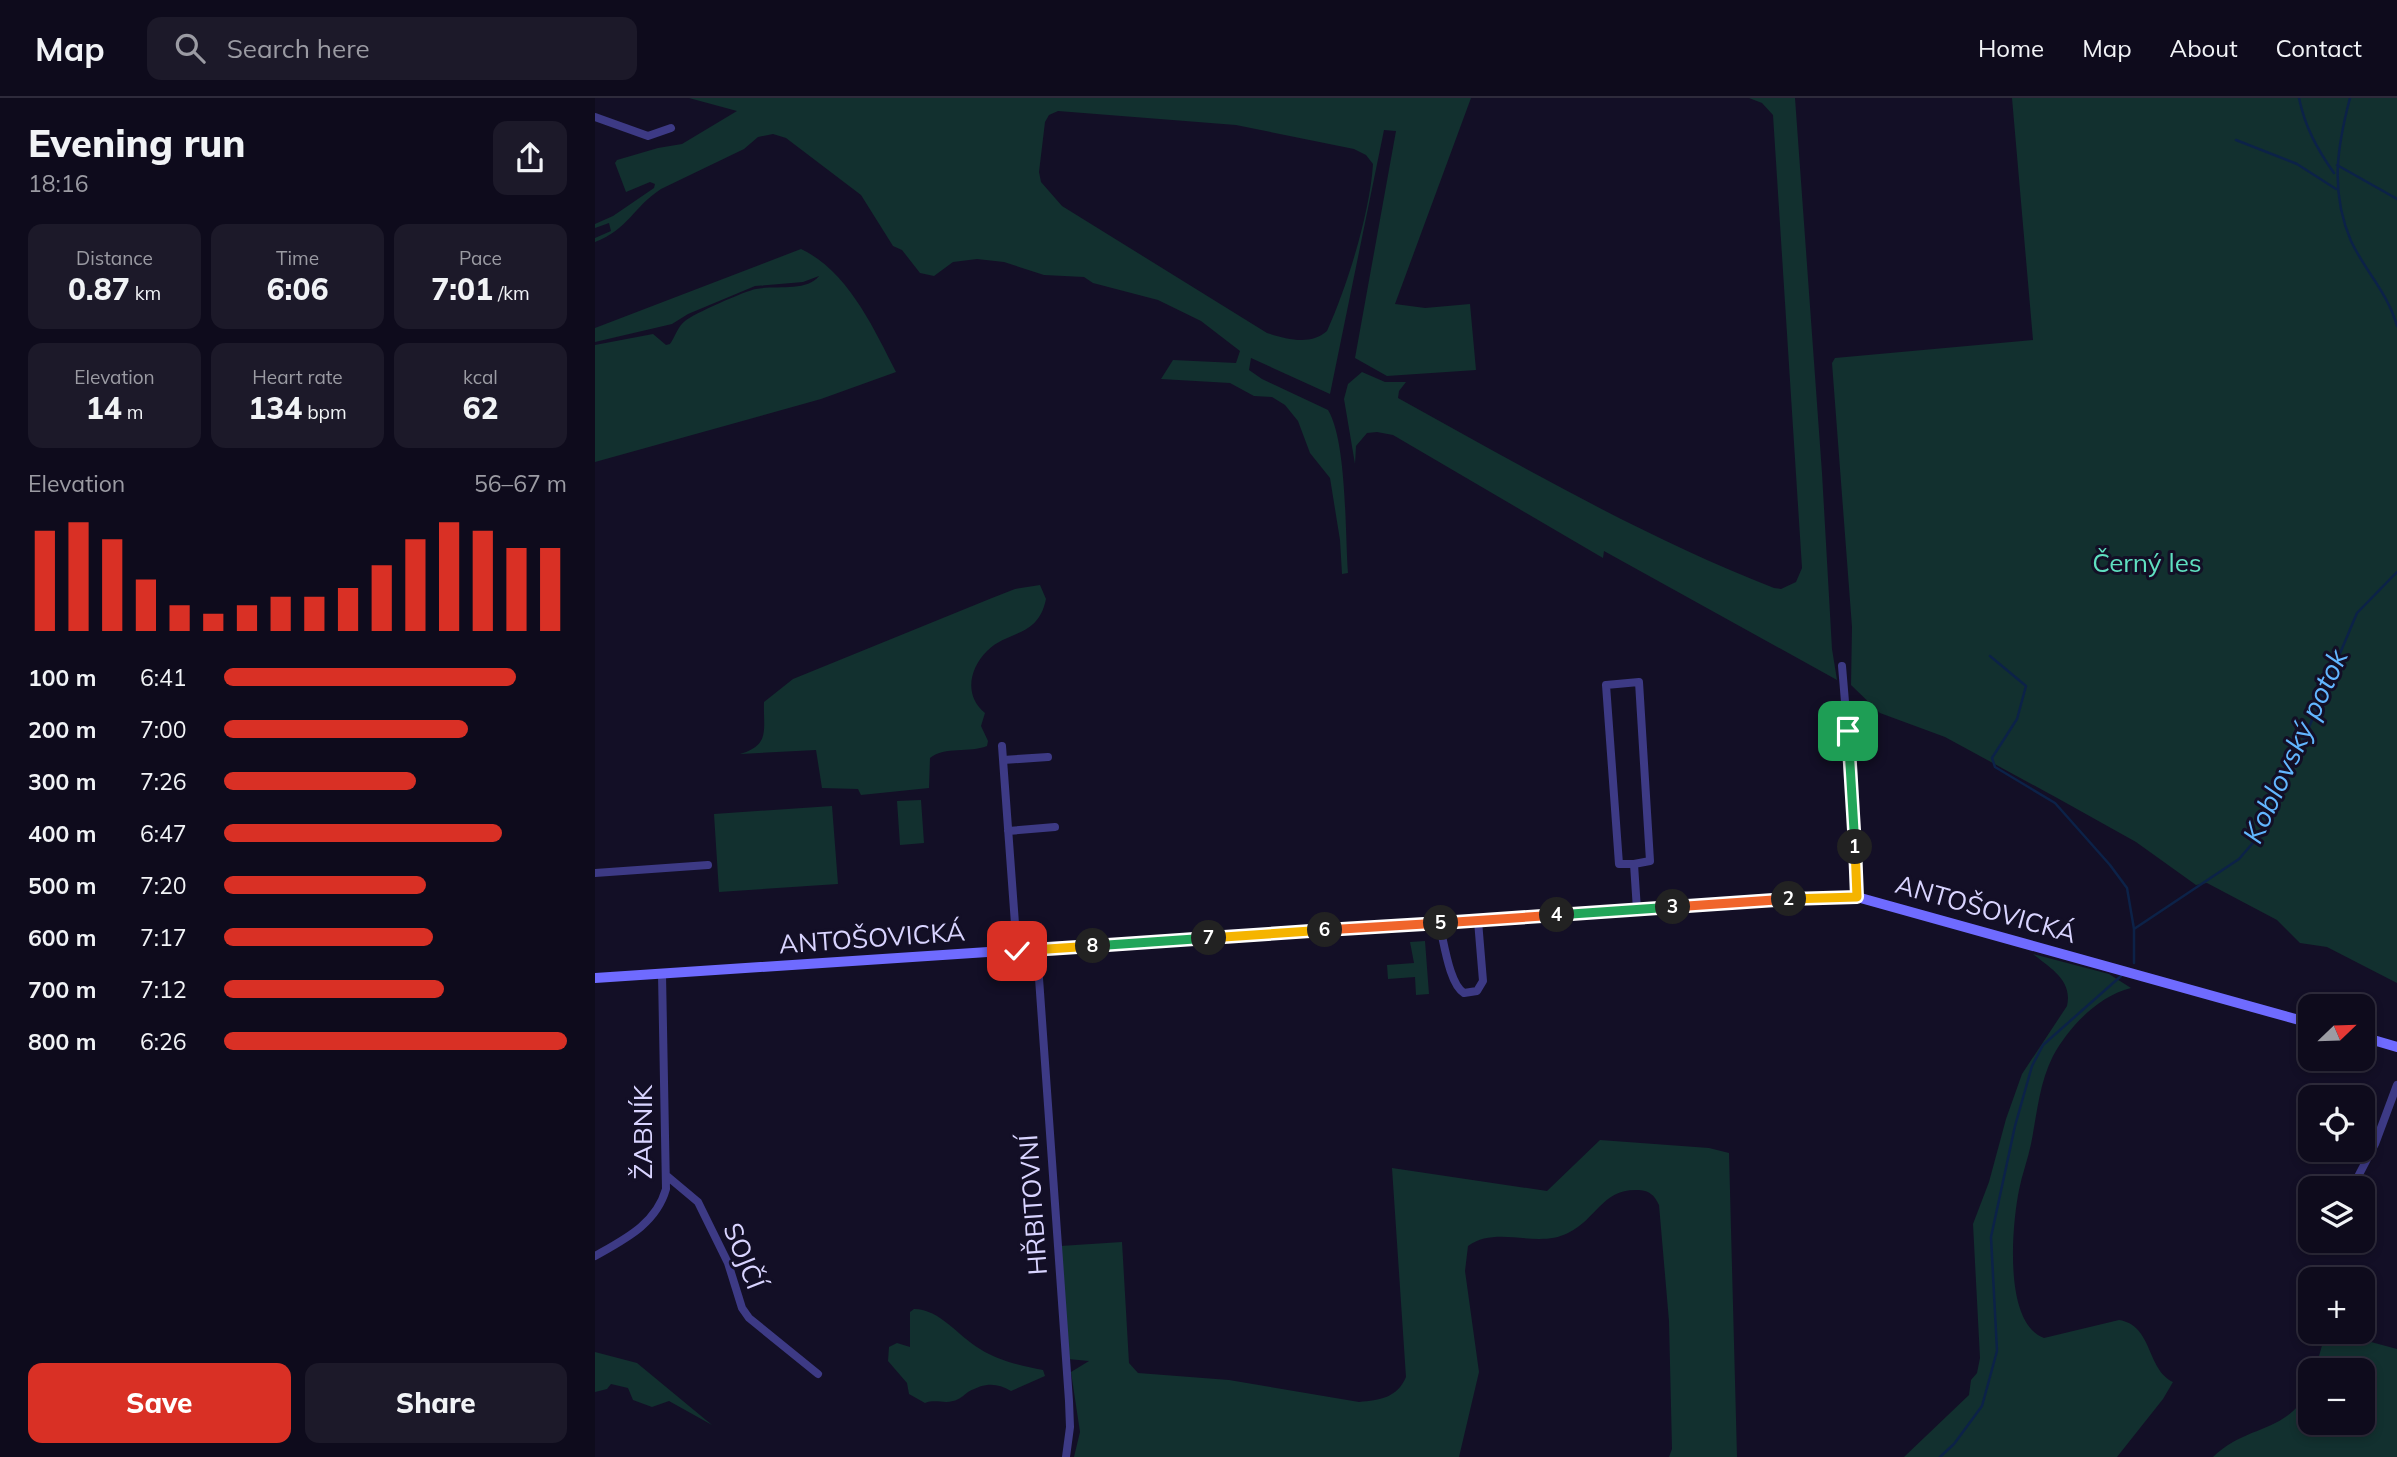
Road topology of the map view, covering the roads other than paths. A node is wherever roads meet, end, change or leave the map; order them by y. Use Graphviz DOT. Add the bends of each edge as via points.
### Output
graph roads {
  1 [pos="595,117"];
  2 [pos="671,128"];
  3 [pos="1842,666"];
  4 [pos="1002,746"];
  5 [pos="1048,757"];
  6 [pos="1003,760"];
  7 [pos="1055,827"];
  8 [pos="1009,831"];
  9 [pos="1633,864"];
  10 [pos="708,865"];
  11 [pos="595,873"];
  12 [pos="1857,897"];
  13 [pos="1637,910"];
  14 [pos="1478,921"];
  15 [pos="1440,923"];
  16 [pos="1037,950"];
  17 [pos="1017,951"];
  18 [pos="662,974"];
  19 [pos="595,978"];
  20 [pos="2298,1020"];
  21 [pos="2375,1041"];
  22 [pos="2397,1047"];
  23 [pos="2397,1085"];
  24 [pos="667,1176"];
  25 [pos="2358,1176"];
  26 [pos="595,1256"];
  27 [pos="818,1374"];
  28 [pos="1066,1457"];
  1 -- 2 [label="street" via="648,136"];
  3 -- 12 [label="street"];
  4 -- 6 [label="street"];
  5 -- 6 [label="street"];
  6 -- 8 [label="street"];
  7 -- 8 [label="street"];
  8 -- 17 [label="street"];
  9 -- 9 [label="street" via="1650,862 1639,682 1606,685 1619,864"];
  9 -- 13 [label="street"];
  10 -- 11 [label="street"];
  12 -- 13 [label="street, ANTOŠOVICKÁ"];
  12 -- 20 [label="street, ANTOŠOVICKÁ"];
  13 -- 14 [label="street, ANTOŠOVICKÁ"];
  14 -- 15 [label="street, ANTOŠOVICKÁ"];
  14 -- 15 [label="street" via="1483,981 1477,991 1464,993 1454,981"];
  15 -- 16 [label="street, ANTOŠOVICKÁ"];
  16 -- 17 [label="street, ANTOŠOVICKÁ"];
  16 -- 28 [label="street, HŘBITOVNÍ" via="1069,1401"];
  17 -- 18 [label="street, ANTOŠOVICKÁ"];
  18 -- 19 [label="street, ANTOŠOVICKÁ"];
  18 -- 24 [label="street, ŽABNÍK"];
  21 -- 22 [label="street"];
  23 -- 25 [label="street"];
  24 -- 26 [label="street, ŽABNÍK" via="653,1217"];
  24 -- 27 [label="street, SOJČÍ" via="698,1202 749,1318"];
}
